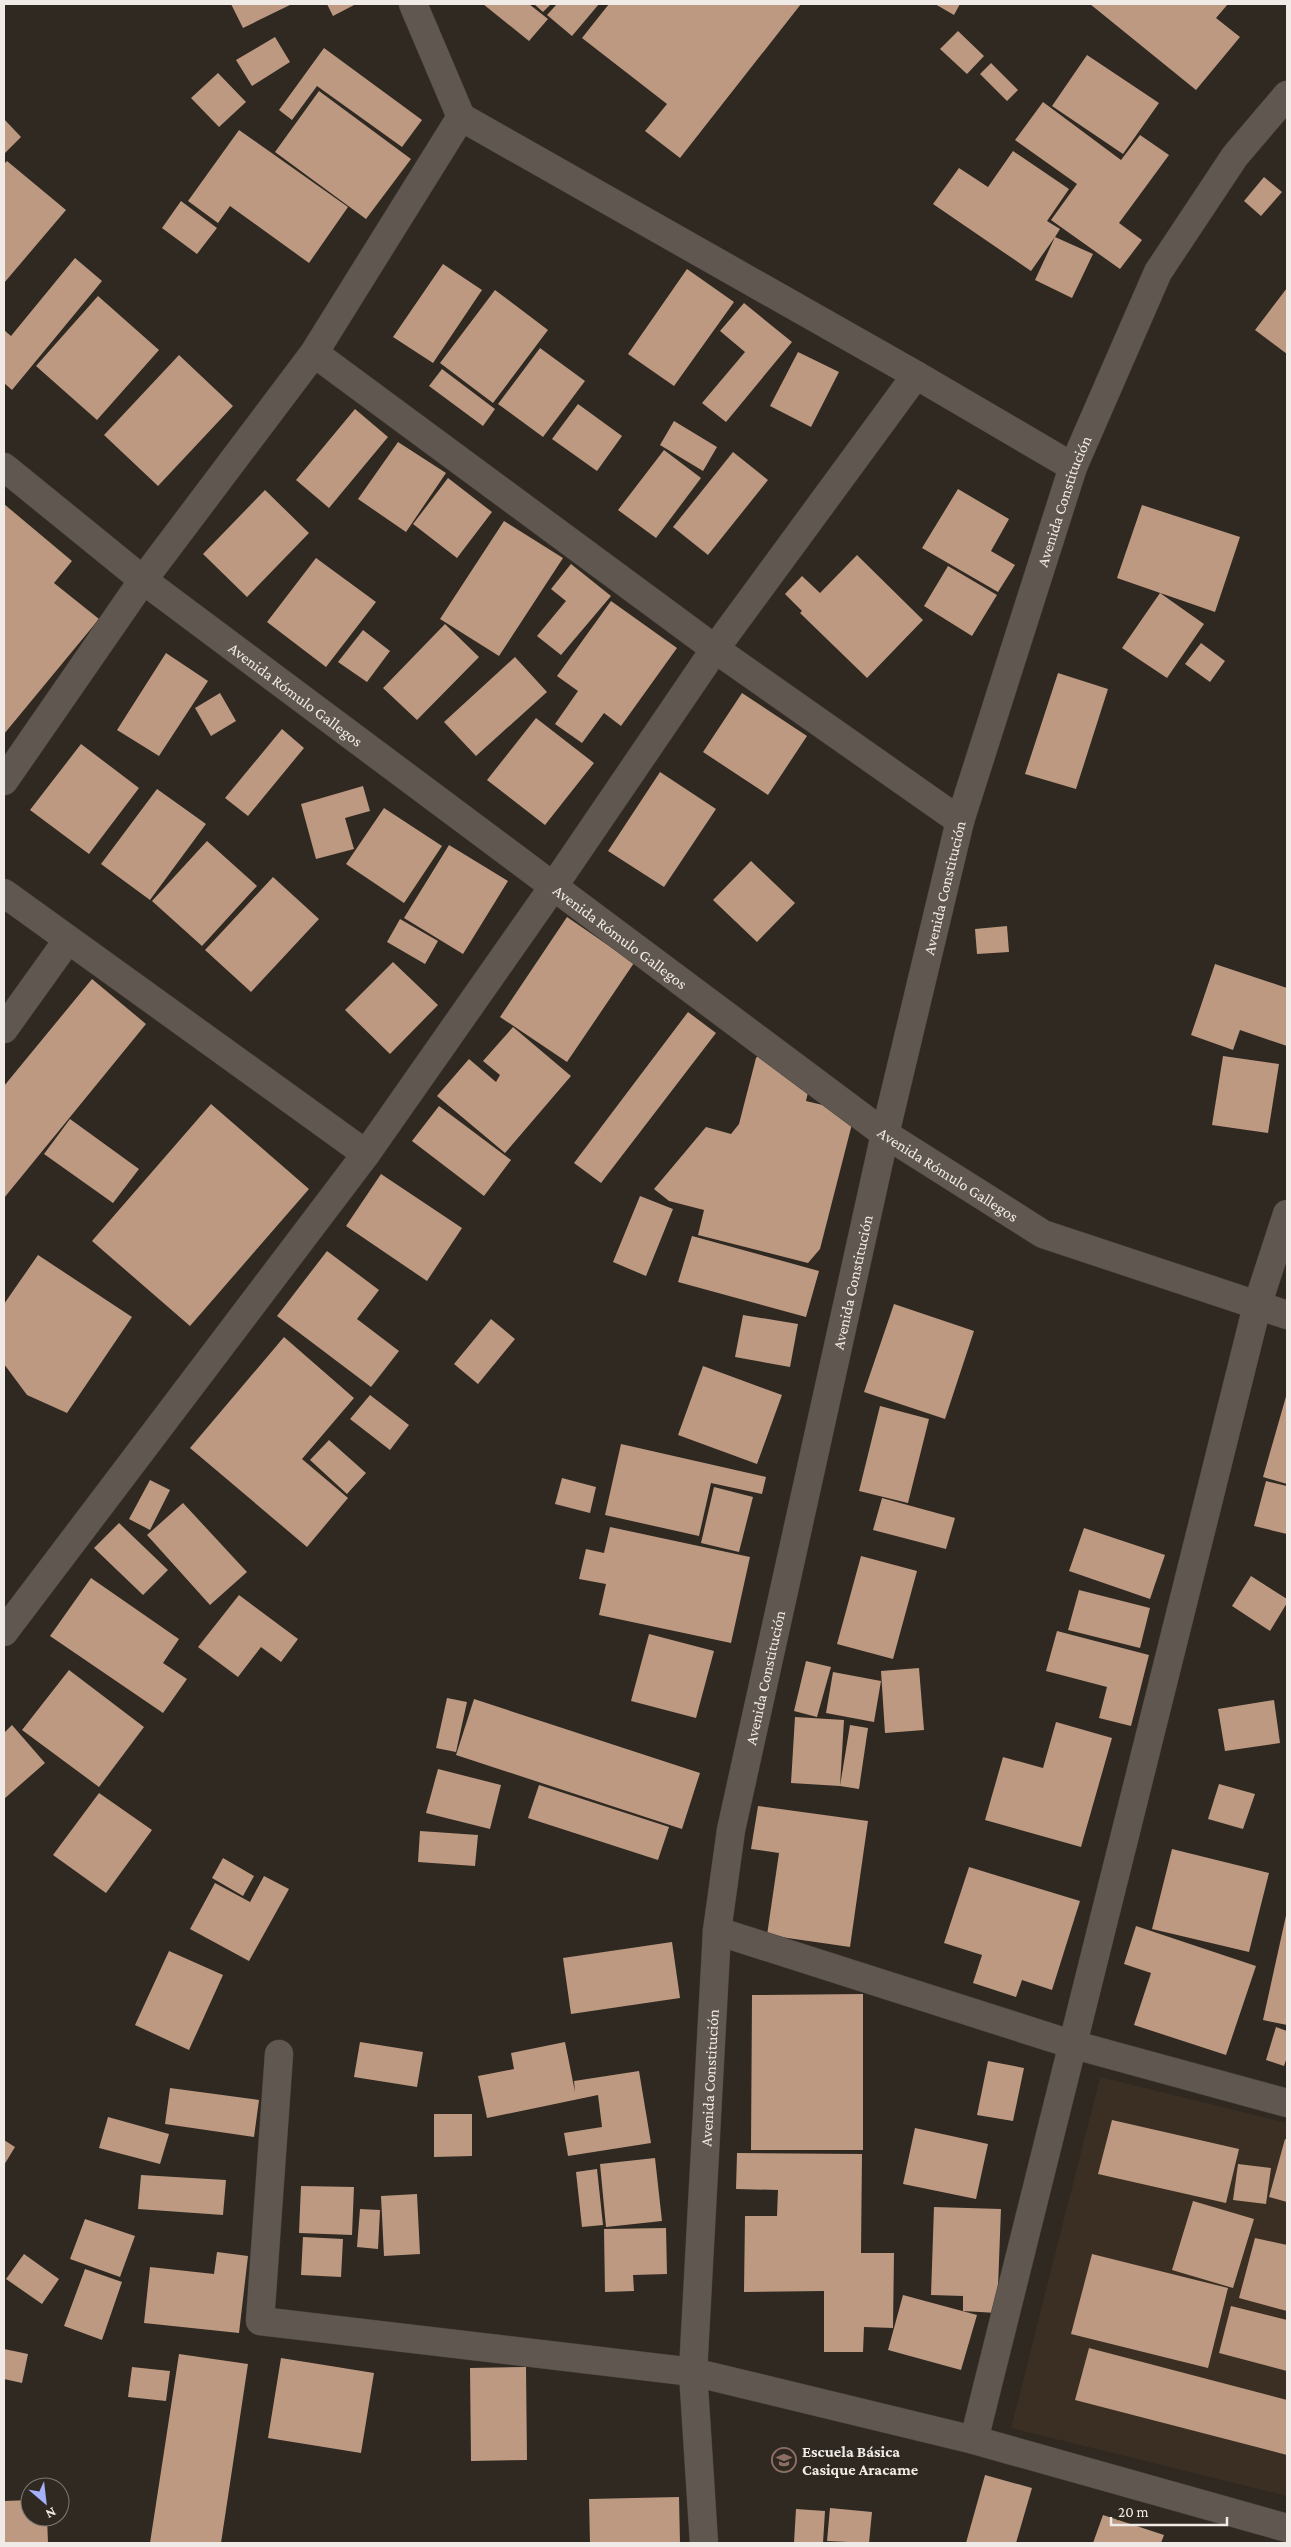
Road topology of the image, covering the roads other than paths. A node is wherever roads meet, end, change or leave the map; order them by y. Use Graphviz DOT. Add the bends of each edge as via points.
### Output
graph roads {
  1 [pos="413,4"];
  2 [pos="1287,95"];
  3 [pos="461,118"];
  4 [pos="314,353"];
  5 [pos="916,375"];
  6 [pos="4,467"];
  7 [pos="1073,467"];
  8 [pos="143,580"];
  9 [pos="715,649"];
  10 [pos="4,781"];
  11 [pos="960,821"];
  12 [pos="553,887"];
  13 [pos="4,894"];
  14 [pos="67,941"];
  15 [pos="4,1029"];
  16 [pos="886,1134"];
  17 [pos="366,1154"];
  18 [pos="1287,1214"];
  19 [pos="1257,1306"];
  20 [pos="1287,1315"];
  21 [pos="4,1632"];
  22 [pos="717,1931"];
  23 [pos="1071,2044"];
  24 [pos="279,2054"];
  25 [pos="1287,2103"];
  26 [pos="693,2372"];
  27 [pos="974,2440"];
  28 [pos="1287,2528"];
  29 [pos="704,2543"];
  1 -- 3 [label="street"];
  2 -- 7 [label="street, Avenida Constitución" via="1235,156 1158,272"];
  3 -- 4 [label="street"];
  3 -- 5 [label="street"];
  4 -- 8 [label="street"];
  4 -- 9 [label="street"];
  5 -- 7 [label="street"];
  5 -- 9 [label="street"];
  6 -- 8 [label="street, Avenida Rómulo Gallegos"];
  7 -- 11 [label="street, Avenida Constitución"];
  8 -- 10 [label="street"];
  8 -- 12 [label="street, Avenida Rómulo Gallegos"];
  9 -- 11 [label="street"];
  9 -- 12 [label="street"];
  11 -- 16 [label="street, Avenida Constitución"];
  12 -- 16 [label="street, Avenida Rómulo Gallegos"];
  12 -- 17 [label="street"];
  13 -- 14 [label="street"];
  14 -- 15 [label="street"];
  14 -- 17 [label="street"];
  16 -- 19 [label="street, Avenida Rómulo Gallegos" via="1043,1234"];
  16 -- 22 [label="street, Avenida Constitución" via="731,1830"];
  17 -- 21 [label="street"];
  18 -- 19 [label="street"];
  19 -- 20 [label="street, Avenida Rómulo Gallegos"];
  19 -- 23 [label="street"];
  22 -- 23 [label="street"];
  22 -- 26 [label="street, Avenida Constitución"];
  23 -- 25 [label="street"];
  23 -- 27 [label="street"];
  24 -- 26 [label="street" via="260,2321"];
  26 -- 27 [label="street"];
  26 -- 29 [label="street, Avenida Constitución"];
  27 -- 28 [label="street"];
}
